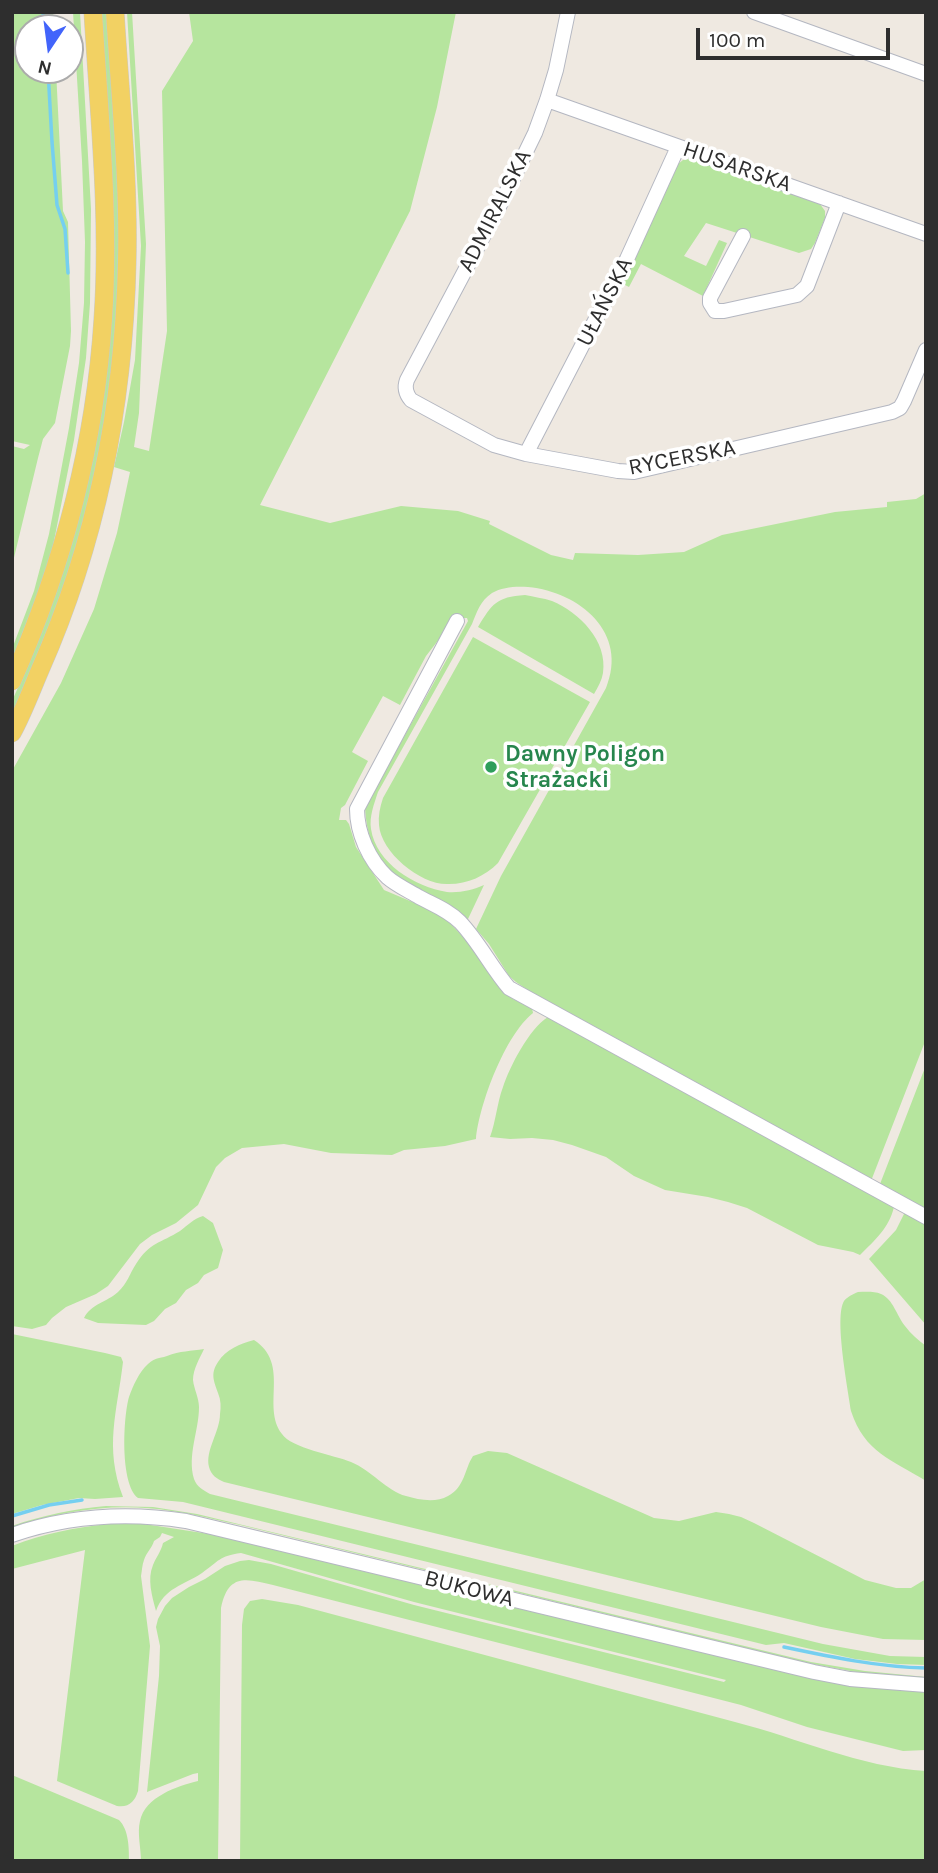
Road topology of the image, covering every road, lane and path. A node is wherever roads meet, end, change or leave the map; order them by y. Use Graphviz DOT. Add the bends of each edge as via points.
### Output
graph roads {
  1 [pos="93,12"];
  2 [pos="115,12"];
  3 [pos="568,12"];
  4 [pos="754,12"];
  5 [pos="926,74"];
  6 [pos="547,100"];
  7 [pos="678,147"];
  8 [pos="839,203"];
  9 [pos="926,234"];
  10 [pos="743,236"];
  11 [pos="926,350"];
  12 [pos="411,400"];
  13 [pos="526,454"];
  14 [pos="457,621"];
  15 [pos="12,681"];
  16 [pos="12,733"];
  17 [pos="926,1217"];
  18 [pos="12,1535"];
  19 [pos="926,1685"];
  1 -- 15 [label="main road" via="105,223 104,317 97,387 81,477 61,550"];
  2 -- 16 [label="main road" via="127,236 118,391 84,553 57,632"];
  3 -- 6 [label="street, ADMIRALSKA"];
  4 -- 5 [label="street"];
  6 -- 7 [label="street, HUSARSKA"];
  6 -- 12 [label="street, ADMIRALSKA" via="503,200 405,384"];
  7 -- 8 [label="street, HUSARSKA"];
  7 -- 13 [label="street, UŁAŃSKA" via="627,259"];
  8 -- 9 [label="street, HUSARSKA"];
  8 -- 10 [label="street" via="802,292 715,311 710,298"];
  11 -- 13 [label="street, RYCERSKA" via="904,401 892,412 634,472"];
  12 -- 13 [label="street, RYCERSKA" via="494,445"];
  14 -- 17 [label="street" via="357,809 370,856 387,877 460,922 509,988"];
  18 -- 19 [label="street, BUKOWA" via="90,1516 156,1516 814,1672"];
}
